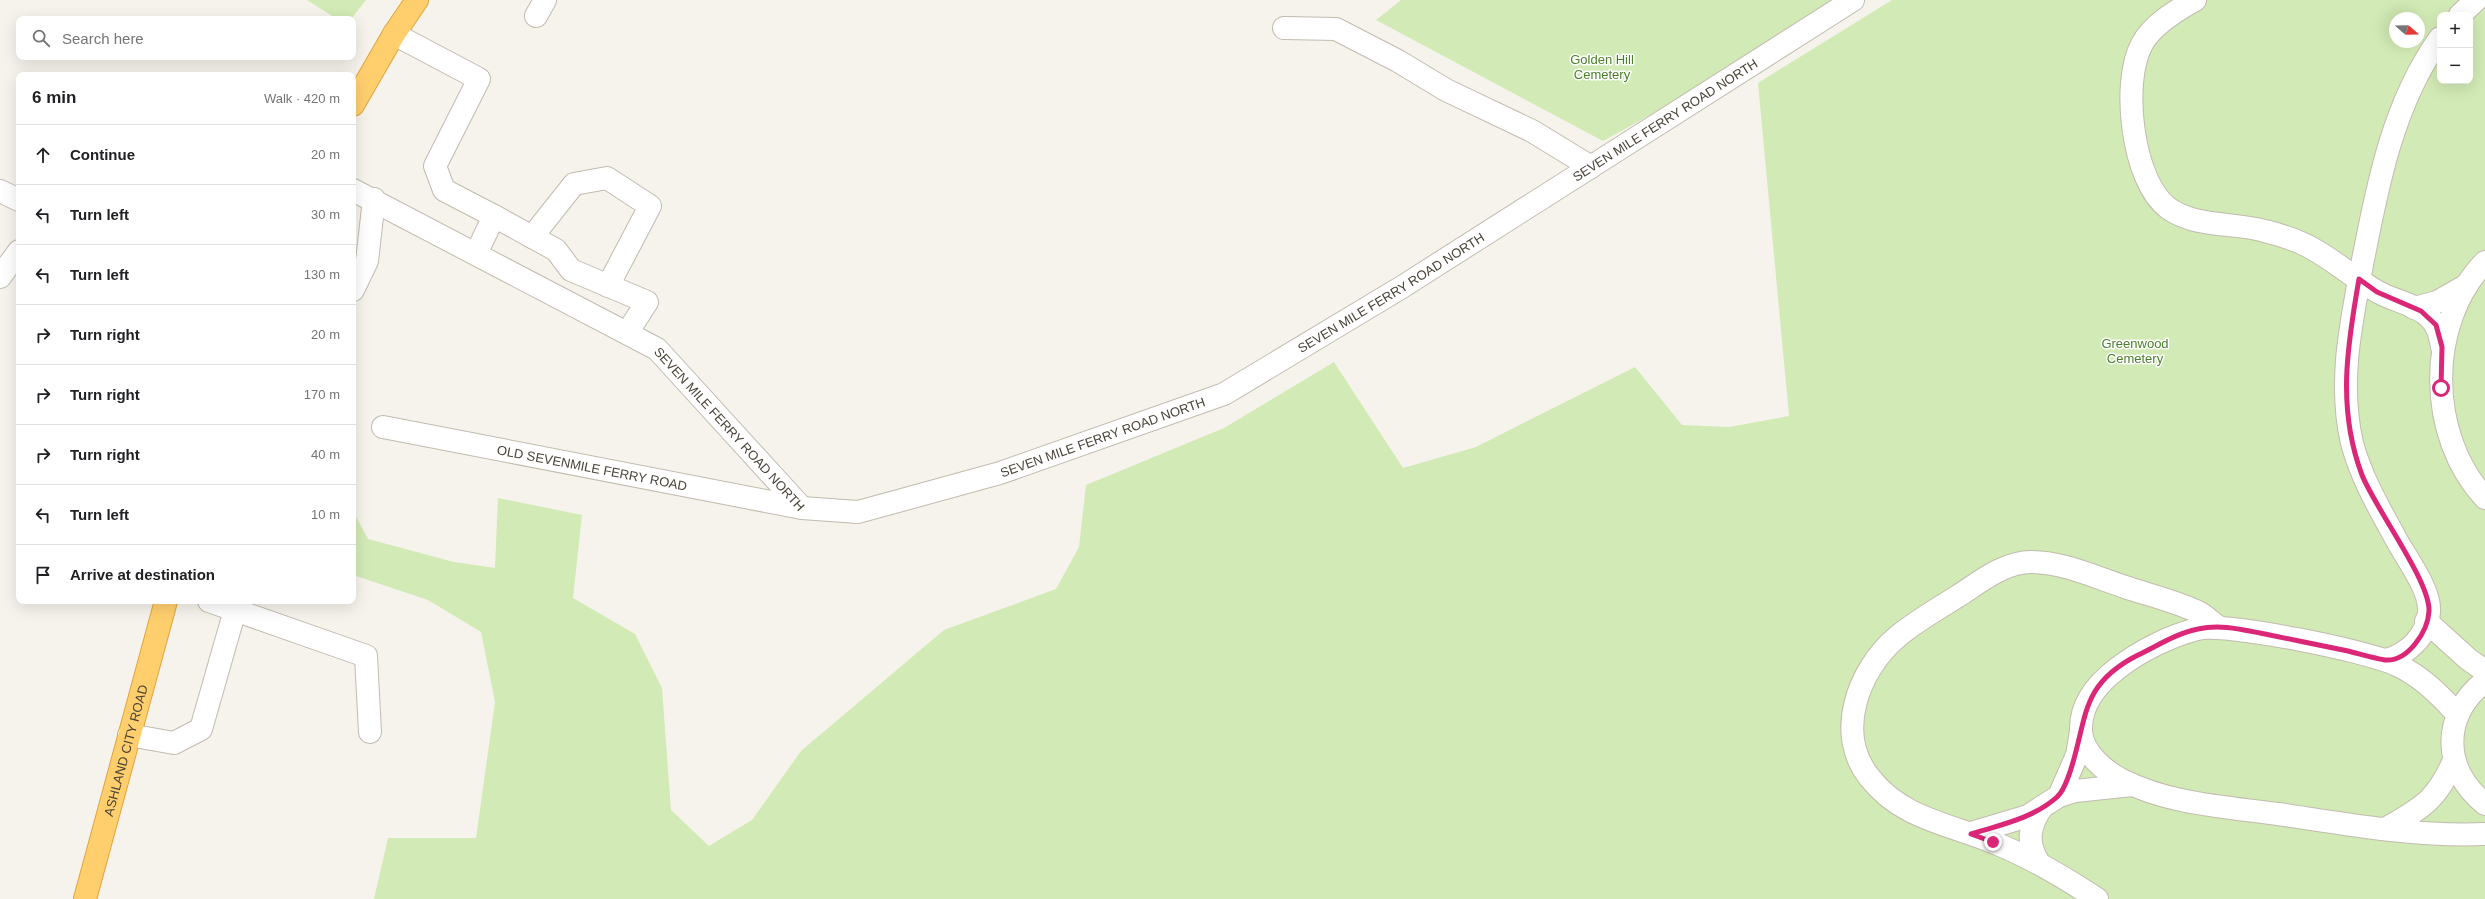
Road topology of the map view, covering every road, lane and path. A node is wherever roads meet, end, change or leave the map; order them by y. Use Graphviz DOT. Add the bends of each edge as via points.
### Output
graph roads {
  1 [pos="417,0"];
  2 [pos="1853,0"];
  3 [pos="2195,0"];
  4 [pos="2476,0"];
  5 [pos="2463,12"];
  6 [pos="1284,28"];
  7 [pos="394,34"];
  8 [pos="2437,43"];
  9 [pos="356,100"];
  10 [pos="1591,167"];
  11 [pos="0,191"];
  12 [pos="356,191"];
  13 [pos="16,199"];
  14 [pos="374,200"];
  15 [pos="494,216"];
  16 [pos="532,237"];
  17 [pos="476,254"];
  18 [pos="16,255"];
  19 [pos="2483,261"];
  20 [pos="0,277"];
  21 [pos="2359,279"];
  22 [pos="356,284"];
  23 [pos="608,286"];
  24 [pos="2467,286"];
  25 [pos="2414,308"];
  26 [pos="628,333"];
  27 [pos="2442,347"];
  28 [pos="383,427"];
  29 [pos="2485,498"];
  30 [pos="802,508"];
  31 [pos="165,604"];
  32 [pos="218,604"];
  33 [pos="235,610"];
  34 [pos="2426,621"];
  35 [pos="2217,626"];
  36 [pos="2387,660"];
  37 [pos="2485,670"];
  38 [pos="2485,681"];
  39 [pos="2458,715"];
  40 [pos="370,732"];
  41 [pos="2081,732"];
  42 [pos="129,735"];
  43 [pos="2454,760"];
  44 [pos="2135,785"];
  45 [pos="2051,801"];
  46 [pos="2485,804"];
  47 [pos="2387,828"];
  48 [pos="1971,834"];
  49 [pos="2485,834"];
  50 [pos="2039,863"];
  51 [pos="85,899"];
  52 [pos="2097,899"];
  1 -- 7 [label="highway"];
  2 -- 10 [label="street, SEVEN MILE FERRY ROAD NORTH"];
  3 -- 21 [label="street" via="2142,42 2132,67 2131,101 2140,158 2156,194 2168,208 2182,216 2199,221 2263,230 2312,248"];
  4 -- 5 [label="street"];
  6 -- 10 [label="street" via="1336,29 1398,61 1446,90 1532,131"];
  7 -- 9 [label="highway"];
  7 -- 15 [label="street" via="479,79 435,166 444,190"];
  8 -- 21 [label="street" via="2404,104 2382,177"];
  10 -- 30 [label="street, SEVEN MILE FERRY ROAD NORTH" via="1402,287 1224,394 1000,472 866,510 858,512"];
  11 -- 13 [label="street"];
  12 -- 14 [label="street, SEVEN MILE FERRY ROAD NORTH"];
  14 -- 17 [label="street, SEVEN MILE FERRY ROAD NORTH"];
  14 -- 22 [label="street" via="367,261"];
  15 -- 16 [label="street"];
  15 -- 17 [label="street"];
  16 -- 23 [label="street" via="556,250 571,270"];
  16 -- 23 [label="street" via="574,184 607,178 650,206"];
  17 -- 26 [label="street, SEVEN MILE FERRY ROAD NORTH"];
  18 -- 20 [label="street"];
  19 -- 24 [label="street"];
  21 -- 25 [label="street" via="2377,292"];
  21 -- 34 [label="street" via="2345,370 2346,405 2352,442 2363,477 2422,585 2428,600 2429,612"];
  23 -- 26 [label="street" via="647,302"];
  24 -- 25 [label="street" via="2437,302"];
  24 -- 27 [label="street" via="2456,305"];
  25 -- 27 [label="street" via="2436,325"];
  26 -- 30 [label="street, SEVEN MILE FERRY ROAD NORTH" via="657,349"];
  27 -- 29 [label="street" via="2441,388 2450,432 2467,474"];
  28 -- 30 [label="street, OLD SEVENMILE FERRY ROAD"];
  31 -- 42 [label="highway, ASHLAND CITY ROAD"];
  32 -- 33 [label="street"];
  33 -- 40 [label="street" via="366,656"];
  33 -- 42 [label="street" via="201,729 174,742"];
  34 -- 36 [label="street" via="2417,641 2409,651"];
  34 -- 37 [label="street" via="2468,659"];
  35 -- 36 [label="street"];
  35 -- 41 [label="street" via="2176,636 2128,660 2110,674 2095,688 2088,701"];
  35 -- 48 [label="street" via="2200,613 2171,602 2063,566 2031,562 2002,568 1897,637 1877,658 1864,678 1855,703 1852,722 1855,752 1868,777 1887,798 1924,819"];
  36 -- 39 [label="street" via="2419,678"];
  38 -- 39 [label="street" via="2465,702"];
  39 -- 43 [label="street" via="2453,734"];
  41 -- 44 [label="street" via="2092,756 2106,770"];
  41 -- 45 [label="street" via="2077,755"];
  42 -- 51 [label="highway, ASHLAND CITY ROAD"];
  43 -- 46 [label="street" via="2455,768 2464,784"];
  43 -- 47 [label="street" via="2444,783 2434,796 2423,807"];
  44 -- 45 [label="street" via="2101,787"];
  44 -- 47 [label="street" via="2201,804 2348,825"];
  45 -- 48 [label="street" via="2028,816"];
  45 -- 50 [label="street" via="2033,820 2030,835 2033,854"];
  47 -- 49 [label="street" via="2452,836"];
  48 -- 50 [label="street"];
  50 -- 52 [label="street"];
}
